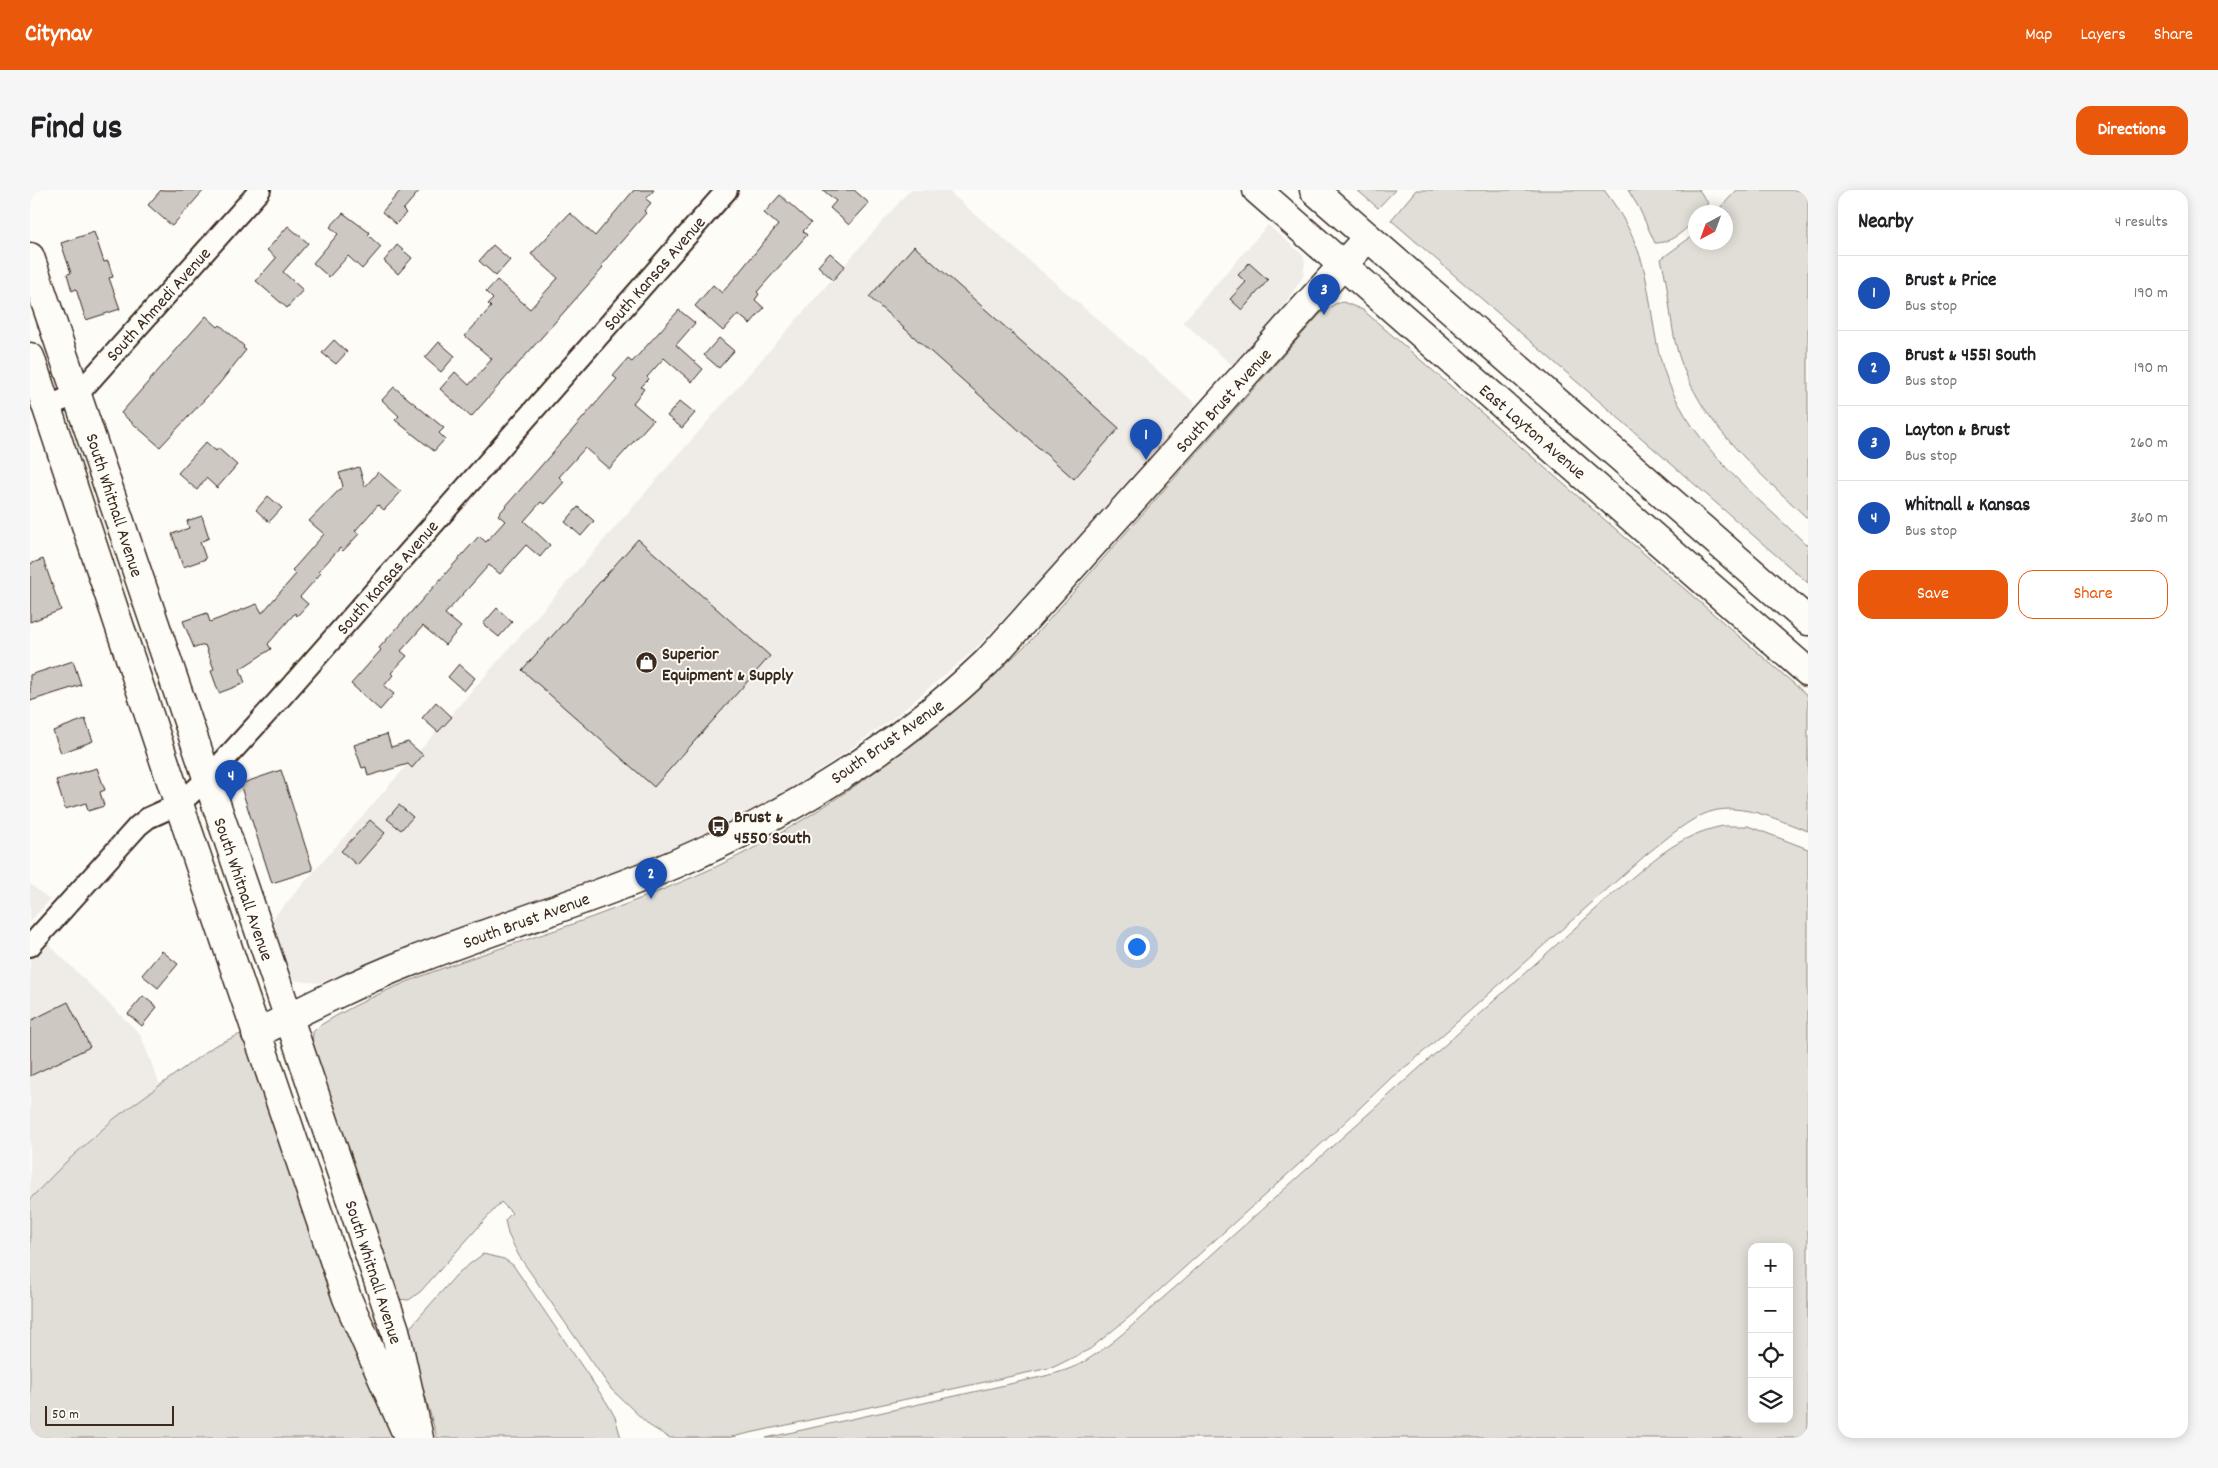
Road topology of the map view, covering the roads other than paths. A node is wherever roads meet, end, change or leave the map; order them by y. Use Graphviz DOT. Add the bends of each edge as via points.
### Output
graph roads {
  1 [pos="260,190"];
  2 [pos="727,190"];
  3 [pos="1258,190"];
  4 [pos="1314,190"];
  5 [pos="1368,237"];
  6 [pos="30,257"];
  7 [pos="1343,265"];
  8 [pos="30,357"];
  9 [pos="78,394"];
  10 [pos="48,406"];
  11 [pos="137,571"];
  12 [pos="104,583"];
  13 [pos="1808,620"];
  14 [pos="1808,672"];
  15 [pos="207,779"];
  16 [pos="179,804"];
  17 [pos="30,946"];
  18 [pos="288,1018"];
  19 [pos="256,1034"];
  20 [pos="408,1438"];
  21 [pos="419,1438"];
  1 -- 9 [label="street, South Ahmedi Avenue"];
  2 -- 15 [label="street, South Kansas Avenue"];
  3 -- 7 [label="street, East Layton Avenue"];
  4 -- 5 [label="street"];
  5 -- 7 [label="street, South Brust Avenue"];
  5 -- 13 [label="street"];
  6 -- 9 [label="street, South Whitnall Avenue"];
  7 -- 14 [label="street, East Layton Avenue"];
  7 -- 18 [label="street, South Brust Avenue" via="987,662 916,723 781,812 698,854 563,907 411,961"];
  8 -- 10 [label="street, South Whitnall Avenue"];
  9 -- 10 [label="street, South Ahmedi Avenue"];
  9 -- 11 [label="street, South Whitnall Avenue"];
  10 -- 12 [label="street, South Whitnall Avenue"];
  11 -- 12 [label="street"];
  11 -- 15 [label="street, South Whitnall Avenue"];
  12 -- 16 [label="street, South Whitnall Avenue"];
  15 -- 16 [label="street, South Kansas Avenue"];
  15 -- 18 [label="street, South Whitnall Avenue"];
  16 -- 17 [label="street, South Kansas Avenue" via="138,826"];
  16 -- 19 [label="street, South Whitnall Avenue"];
  18 -- 19 [label="street, South Brust Avenue"];
  18 -- 21 [label="street, South Whitnall Avenue" via="395,1330"];
  19 -- 20 [label="street, South Whitnall Avenue" via="347,1298"];
}
